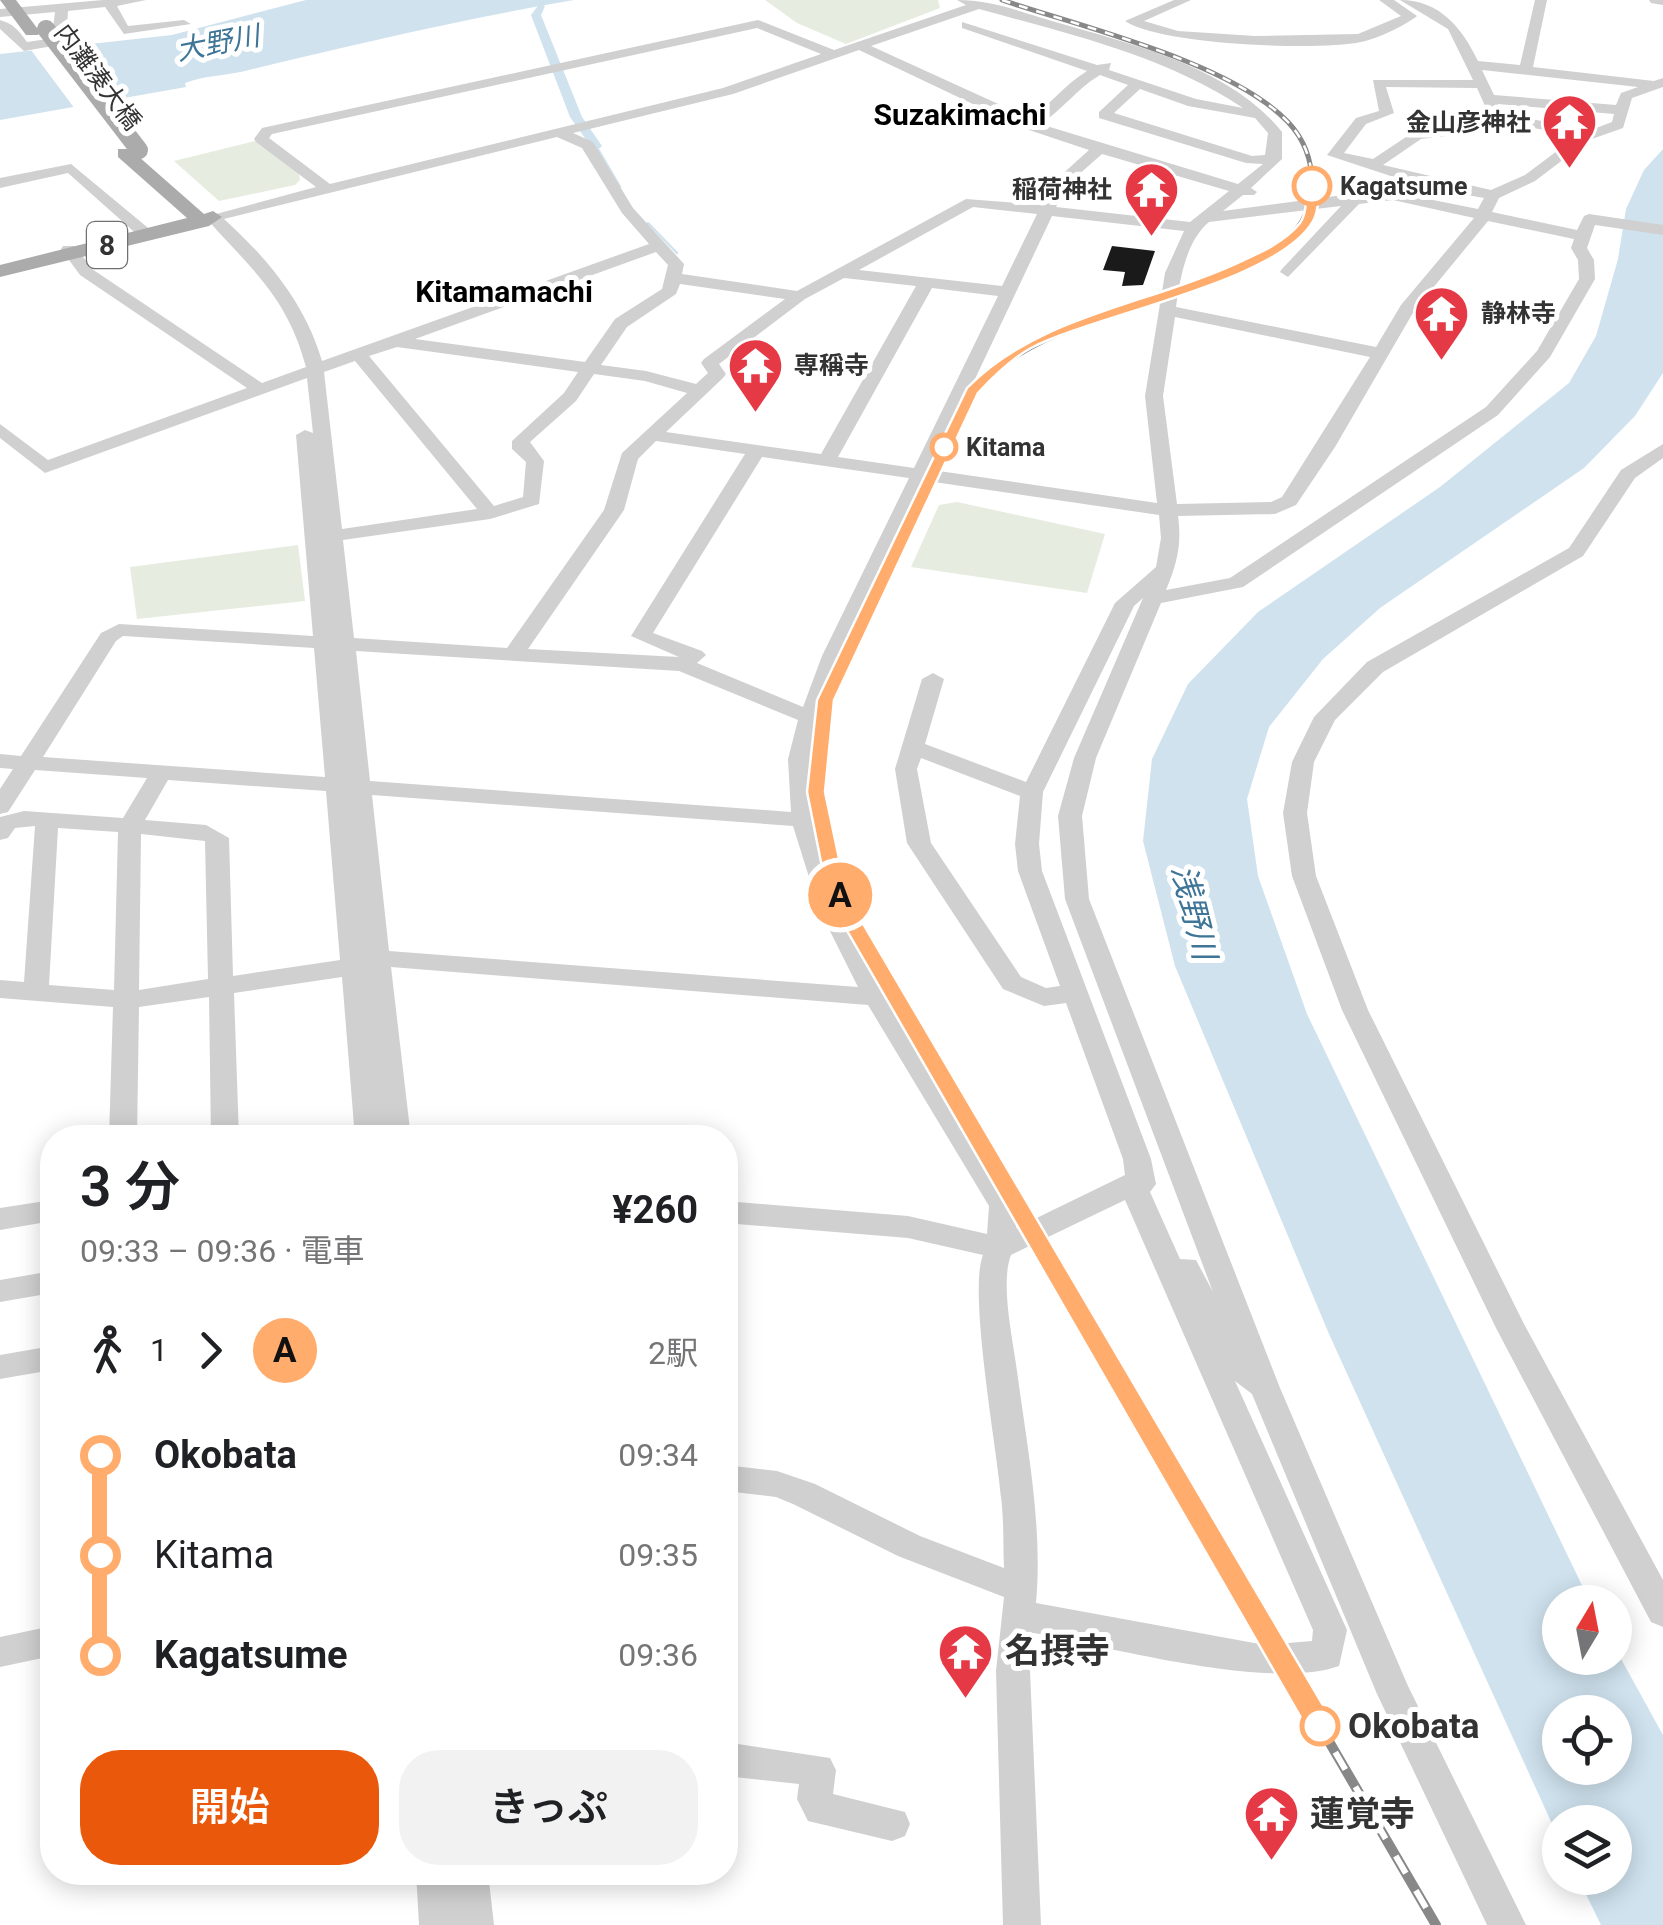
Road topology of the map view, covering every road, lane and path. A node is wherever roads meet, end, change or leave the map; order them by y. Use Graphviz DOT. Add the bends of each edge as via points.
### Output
graph roads {
  1 [pos="140,0"];
  2 [pos="1185,0"];
  3 [pos="1384,0"];
  4 [pos="1406,0"];
  5 [pos="1541,0"];
  6 [pos="1655,0"];
  7 [pos="1663,1"];
  8 [pos="109,4"];
  9 [pos="975,5"];
  10 [pos="15,7"];
  11 [pos="62,8"];
  12 [pos="0,24"];
  13 [pos="184,24"];
  14 [pos="858,46"];
  15 [pos="1125,50"];
  16 [pos="830,53"];
  17 [pos="1472,65"];
  18 [pos="1526,70"];
  19 [pos="1096,72"];
  20 [pos="1659,83"];
  21 [pos="1136,85"];
  22 [pos="1485,92"];
  23 [pos="1622,110"];
  24 [pos="1266,116"];
  25 [pos="1493,116"];
  26 [pos="593,123"];
  27 [pos="1028,124"];
  28 [pos="564,130"];
  29 [pos="1592,134"];
  30 [pos="1100,148"];
  31 [pos="1275,159"];
  32 [pos="1362,179"];
  33 [pos="0,183"];
  34 [pos="1431,184"];
  35 [pos="326,188"];
  36 [pos="1238,190"];
  37 [pos="1493,194"];
  38 [pos="1393,197"];
  39 [pos="1317,204"];
  40 [pos="1047,210"];
  41 [pos="203,217"];
  42 [pos="1480,217"];
  43 [pos="1198,222"];
  44 [pos="1663,230"];
  45 [pos="144,232"];
  46 [pos="1581,236"];
  47 [pos="662,245"];
  48 [pos="71,251"];
  49 [pos="0,269"];
  50 [pos="1288,272"];
  51 [pos="845,273"];
  52 [pos="676,278"];
  53 [pos="927,282"];
  54 [pos="1008,292"];
  55 [pos="799,296"];
  56 [pos="1166,310"];
  57 [pos="392,341"];
  58 [pos="1378,353"];
  59 [pos="357,354"];
  60 [pos="592,368"];
  61 [pos="307,372"];
  62 [pos="260,389"];
  63 [pos="700,392"];
  64 [pos="0,428"];
  65 [pos="652,435"];
  66 [pos="1663,450"];
  67 [pos="756,452"];
  68 [pos="826,461"];
  69 [pos="917,476"];
  70 [pos="1166,510"];
  71 [pos="490,513"];
  72 [pos="333,536"];
  73 [pos="1168,564"];
  74 [pos="1152,599"];
  75 [pos="335,646"];
  76 [pos="513,656"];
  77 [pos="683,664"];
  78 [pos="934,679"];
  79 [pos="809,716"];
  80 [pos="912,747"];
  81 [pos="0,761"];
  82 [pos="29,763"];
  83 [pos="161,773"];
  84 [pos="348,786"];
  85 [pos="1032,792"];
  86 [pos="0,807"];
  87 [pos="47,820"];
  88 [pos="803,820"];
  89 [pos="130,826"];
  90 [pos="0,833"];
  91 [pos="378,958"];
  92 [pos="351,967"];
  93 [pos="224,986"];
  94 [pos="0,989"];
  95 [pos="36,992"];
  96 [pos="1074,993"];
  97 [pos="876,997"];
  98 [pos="126,1000"];
  99 [pos="123,1125"];
  100 [pos="225,1125"];
  101 [pos="369,1125"];
  102 [pos="396,1125"];
  103 [pos="1136,1182"];
  104 [pos="40,1212"];
  105 [pos="738,1213"];
  106 [pos="0,1219"];
  107 [pos="1000,1248"];
  108 [pos="40,1284"];
  109 [pos="0,1291"];
  110 [pos="40,1360"];
  111 [pos="0,1368"];
  112 [pos="1265,1388"];
  113 [pos="738,1479"];
  114 [pos="1020,1602"];
  115 [pos="1663,1612"];
  116 [pos="40,1644"];
  117 [pos="0,1652"];
  118 [pos="738,1761"];
  119 [pos="892,1824"];
  120 [pos="435,1885"];
  121 [pos="471,1885"];
  122 [pos="438,1925"];
  123 [pos="474,1925"];
  124 [pos="1022,1925"];
  125 [pos="1507,1925"];
  1 -- 8 [label="street"];
  2 -- 3 [label="street" via="1131,21 1177,35 1360,38 1411,16"];
  4 -- 17 [label="street" via="1453,26"];
  5 -- 18 [label="street"];
  6 -- 7 [label="street"];
  8 -- 11 [label="street"];
  8 -- 13 [label="street" via="124,30"];
  9 -- 14 [label="street"];
  9 -- 15 [label="street"];
  9 -- 19 [label="street"];
  10 -- 11 [label="street"];
  10 -- 41 [label="main road, 内灘湊大橋" via="131,152"];
  11 -- 12 [label="street" via="60,28 72,39 24,46"];
  14 -- 16 [label="street"];
  14 -- 26 [label="street" via="728,91"];
  14 -- 27 [label="street"];
  15 -- 19 [label="street"];
  15 -- 24 [label="street" via="1221,85"];
  16 -- 26 [label="street"];
  16 -- 35 [label="street" via="758,24 267,131 262,138"];
  17 -- 18 [label="street"];
  17 -- 22 [label="street"];
  18 -- 20 [label="street"];
  19 -- 21 [label="street"];
  19 -- 27 [label="street"];
  20 -- 23 [label="street" via="1626,96"];
  21 -- 24 [label="street"];
  21 -- 31 [label="street" via="1104,115 1251,160"];
  22 -- 23 [label="street"];
  22 -- 25 [label="street"];
  22 -- 32 [label="street" via="1378,83 1387,113 1362,121 1334,155"];
  23 -- 29 [label="street" via="1618,125"];
  24 -- 31 [label="street" via="1276,132"];
  25 -- 29 [label="street"];
  25 -- 32 [label="street" via="1473,129 1404,137"];
  26 -- 28 [label="street"];
  27 -- 30 [label="street"];
  28 -- 35 [label="street"];
  28 -- 47 [label="street" via="588,145 626,210"];
  29 -- 37 [label="street" via="1530,178"];
  30 -- 36 [label="street"];
  30 -- 40 [label="street" via="1062,182"];
  31 -- 36 [label="street"];
  32 -- 34 [label="street"];
  32 -- 38 [label="street"];
  32 -- 39 [label="street"];
  32 -- 50 [label="street"];
  33 -- 45 [label="street" via="71,168"];
  34 -- 37 [label="street"];
  34 -- 38 [label="street"];
  35 -- 41 [label="street"];
  36 -- 39 [label="street"];
  36 -- 43 [label="street"];
  37 -- 42 [label="street"];
  38 -- 42 [label="street"];
  39 -- 43 [label="street"];
  40 -- 43 [label="street"];
  40 -- 51 [label="street" via="970,202"];
  40 -- 54 [label="street"];
  41 -- 45 [label="main road, 8"];
  41 -- 61 [label="street" via="266,288"];
  42 -- 46 [label="street"];
  42 -- 58 [label="street"];
  43 -- 56 [label="street" via="1173,273"];
  44 -- 46 [label="street" via="1590,219"];
  45 -- 48 [label="main road, 8"];
  46 -- 74 [label="street" via="1586,279 1544,353 1485,417 1236,583"];
  47 -- 52 [label="street" via="676,264"];
  47 -- 57 [label="street"];
  48 -- 49 [label="main road, 8"];
  48 -- 62 [label="street" via="86,272"];
  51 -- 53 [label="street"];
  51 -- 55 [label="street"];
  52 -- 55 [label="street"];
  52 -- 60 [label="street" via="670,291 621,322"];
  53 -- 54 [label="street"];
  53 -- 68 [label="street"];
  54 -- 69 [label="street"];
  55 -- 63 [label="street" via="710,363 718,374"];
  56 -- 58 [label="street"];
  56 -- 70 [label="street" via="1154,396"];
  57 -- 59 [label="street"];
  57 -- 60 [label="street"];
  58 -- 70 [label="street" via="1326,447 1285,504"];
  59 -- 61 [label="street"];
  59 -- 71 [label="street"];
  60 -- 63 [label="street"];
  60 -- 71 [label="street" via="521,442 535,461 532,500"];
  61 -- 62 [label="street"];
  61 -- 72 [label="street"];
  61 -- 75 [label="street"];
  62 -- 64 [label="street" via="45,467"];
  63 -- 65 [label="street"];
  65 -- 67 [label="street"];
  65 -- 76 [label="street" via="625,463 614,510"];
  66 -- 115 [label="street" via="1628,474 1576,552 1376,667 1338,704 1303,762 1295,813 1304,876 1355,1010 1511,1328"];
  67 -- 68 [label="street"];
  67 -- 77 [label="street" via="641,636 696,654"];
  68 -- 69 [label="street"];
  69 -- 70 [label="street"];
  69 -- 79 [label="street"];
  70 -- 73 [label="street"];
  71 -- 72 [label="street"];
  72 -- 75 [label="street"];
  73 -- 74 [label="street"];
  73 -- 85 [label="street" via="1126,603"];
  74 -- 112 [label="street" via="1085,758 1070,816 1076,899"];
  75 -- 76 [label="street"];
  75 -- 82 [label="street" via="119,630 108,637"];
  75 -- 84 [label="street"];
  76 -- 77 [label="street"];
  77 -- 79 [label="street"];
  78 -- 80 [label="street"];
  79 -- 88 [label="street" via="799,759"];
  80 -- 85 [label="street"];
  80 -- 96 [label="street" via="905,781 919,843 1001,972 1027,992"];
  81 -- 82 [label="street"];
  82 -- 83 [label="street"];
  82 -- 86 [label="street"];
  83 -- 84 [label="street"];
  83 -- 89 [label="street"];
  84 -- 88 [label="street"];
  84 -- 91 [label="street"];
  84 -- 92 [label="street"];
  85 -- 96 [label="street" via="1030,871"];
  87 -- 89 [label="street"];
  87 -- 90 [label="street" via="24,818 6,823"];
  87 -- 95 [label="street"];
  88 -- 97 [label="street" via="832,909"];
  89 -- 93 [label="street" via="218,838"];
  89 -- 98 [label="street"];
  91 -- 97 [label="street"];
  91 -- 102 [label="street"];
  92 -- 93 [label="street"];
  92 -- 101 [label="street"];
  93 -- 98 [label="street"];
  93 -- 100 [label="street"];
  94 -- 95 [label="street"];
  95 -- 98 [label="street"];
  96 -- 103 [label="street" via="1137,1159"];
  97 -- 107 [label="street" via="1003,1205"];
  98 -- 99 [label="street"];
  103 -- 107 [label="street"];
  103 -- 112 [label="street" via="1238,1368"];
  103 -- 114 [label="street" via="1330,1630 1327,1655 1266,1660"];
  104 -- 106 [label="street"];
  105 -- 107 [label="street" via="908,1227"];
  107 -- 114 [label="street" via="993,1264 996,1326 1018,1502"];
  108 -- 109 [label="street"];
  110 -- 111 [label="street"];
  112 -- 125 [label="street" via="1394,1694"];
  113 -- 114 [label="street" via="778,1484"];
  114 -- 124 [label="street" via="1013,1672"];
  116 -- 117 [label="street"];
  118 -- 119 [label="street" via="818,1770 822,1810"];
  120 -- 122 [label="street"];
  121 -- 123 [label="street"];
}
